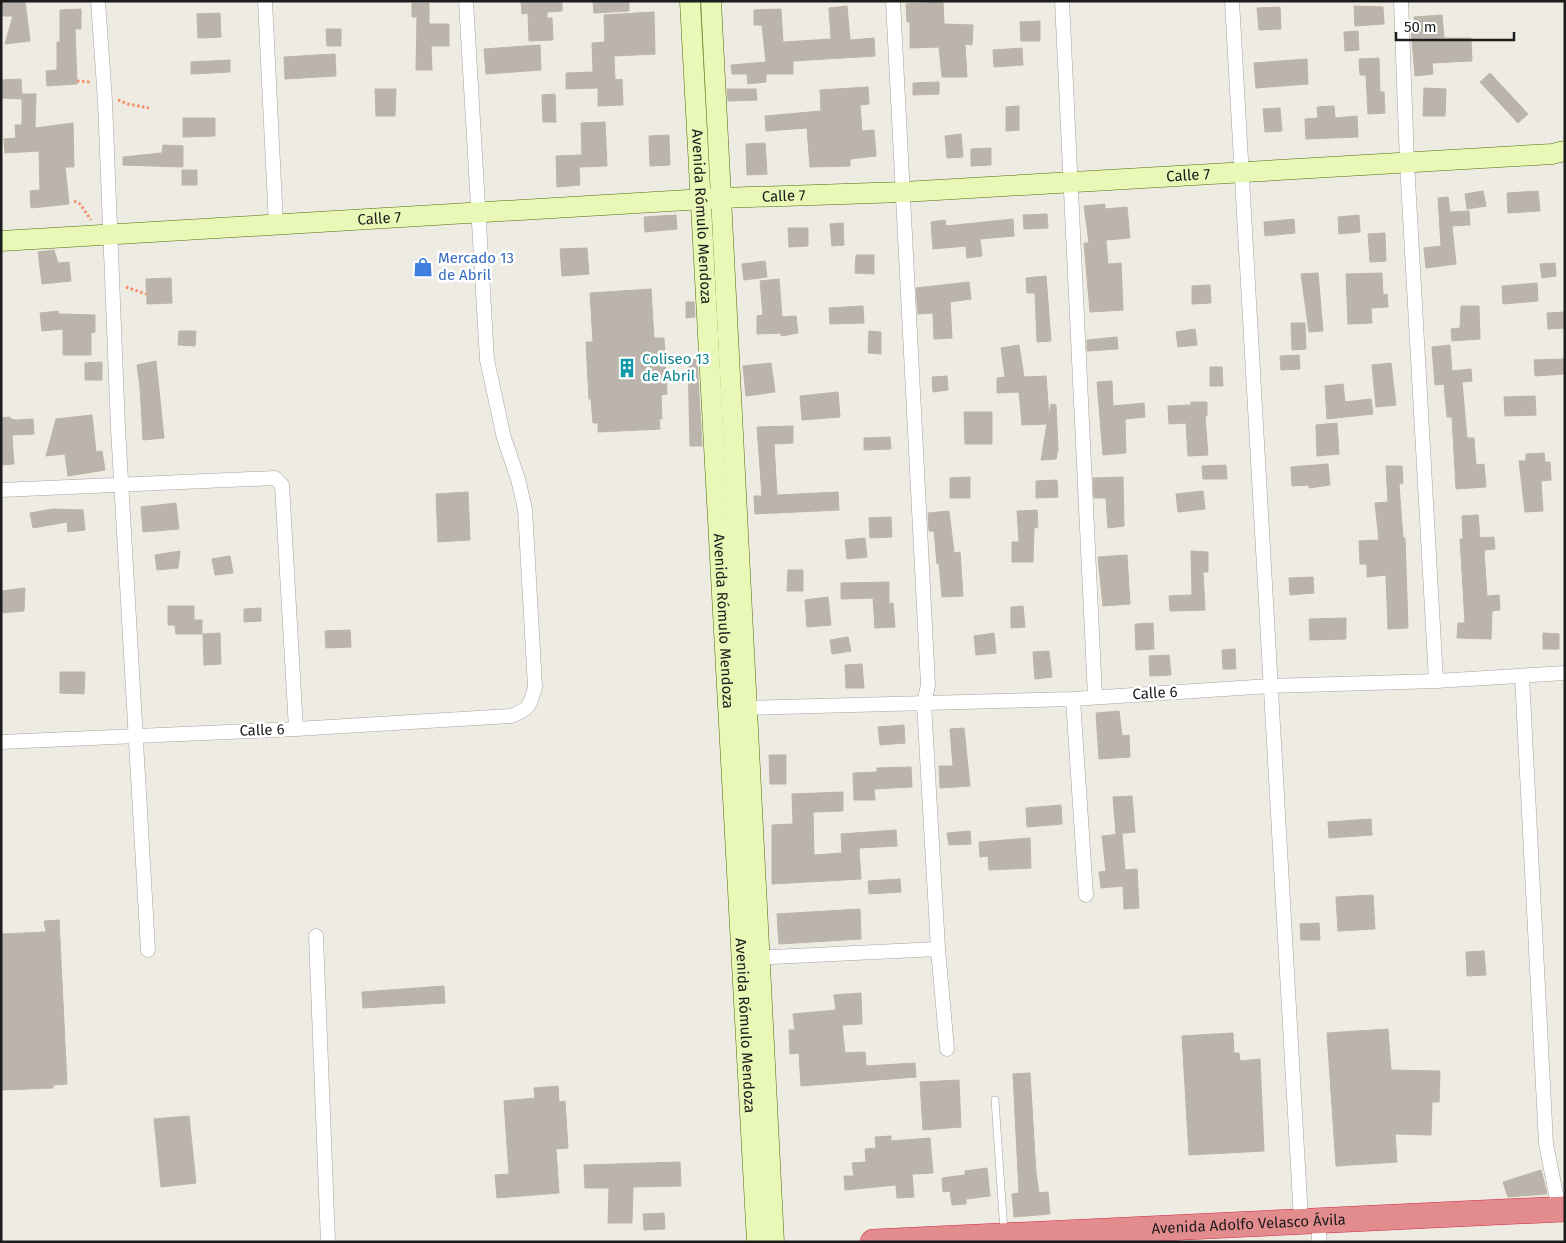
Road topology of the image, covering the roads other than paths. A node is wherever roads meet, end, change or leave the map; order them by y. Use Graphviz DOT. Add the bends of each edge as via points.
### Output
graph roads {
  1 [pos="98,1"];
  2 [pos="265,1"];
  3 [pos="466,1"];
  4 [pos="690,1"];
  5 [pos="711,1"];
  6 [pos="893,1"];
  7 [pos="1062,1"];
  8 [pos="1232,1"];
  9 [pos="1400,1"];
  10 [pos="1558,155"];
  11 [pos="1407,162"];
  12 [pos="1242,171"];
  13 [pos="1070,182"];
  14 [pos="903,192"];
  15 [pos="721,198"];
  16 [pos="700,199"];
  17 [pos="478,213"];
  18 [pos="276,225"];
  19 [pos="102,236"];
  20 [pos="1,241"];
  21 [pos="122,485"];
  22 [pos="1,490"];
  23 [pos="1565,673"];
  24 [pos="1522,676"];
  25 [pos="1436,681"];
  26 [pos="1270,686"];
  27 [pos="1095,696"];
  28 [pos="1074,699"];
  29 [pos="924,703"];
  30 [pos="746,708"];
  31 [pos="296,729"];
  32 [pos="135,736"];
  33 [pos="1,742"];
  34 [pos="1086,895"];
  35 [pos="316,936"];
  36 [pos="938,949"];
  37 [pos="148,950"];
  38 [pos="750,958"];
  39 [pos="947,1049"];
  40 [pos="996,1100"];
  41 [pos="1562,1209"];
  42 [pos="1313,1227"];
  43 [pos="1005,1235"];
  44 [pos="328,1242"];
  45 [pos="757,1242"];
  46 [pos="774,1242"];
  47 [pos="873,1242"];
  1 -- 19 [label="street" via="105,101"];
  2 -- 18 [label="street"];
  3 -- 17 [label="street"];
  4 -- 16 [label="street, Avenida Rómulo Mendoza"];
  5 -- 15 [label="street, Avenida Rómulo Mendoza"];
  6 -- 14 [label="street"];
  7 -- 13 [label="street"];
  8 -- 12 [label="street"];
  9 -- 11 [label="street"];
  10 -- 11 [label="street, Calle 7"];
  11 -- 12 [label="street, Calle 7"];
  11 -- 25 [label="street"];
  12 -- 13 [label="street, Calle 7"];
  12 -- 26 [label="street"];
  13 -- 14 [label="street, Calle 7"];
  13 -- 27 [label="street"];
  14 -- 15 [label="street, Calle 7"];
  14 -- 29 [label="street" via="928,685"];
  15 -- 16 [label="street, Calle 7"];
  15 -- 30 [label="street, Avenida Rómulo Mendoza"];
  16 -- 17 [label="street, Calle 7"];
  16 -- 38 [label="street, Avenida Rómulo Mendoza"];
  17 -- 18 [label="street, Calle 7"];
  17 -- 31 [label="street, Calle 6" via="487,360 500,422 525,509 535,687 530,705 511,716"];
  18 -- 19 [label="street, Calle 7"];
  19 -- 20 [label="street, Calle 7"];
  19 -- 21 [label="street" via="113,289"];
  21 -- 22 [label="street"];
  21 -- 31 [label="street" via="276,478 282,485"];
  21 -- 32 [label="street"];
  23 -- 24 [label="street, Calle 6"];
  24 -- 25 [label="street, Calle 6"];
  24 -- 41 [label="street" via="1546,1144"];
  25 -- 26 [label="street, Calle 6"];
  26 -- 27 [label="street, Calle 6"];
  26 -- 42 [label="street"];
  27 -- 28 [label="street, Calle 6"];
  28 -- 29 [label="street, Calle 6"];
  28 -- 34 [label="street"];
  29 -- 30 [label="street, Calle 6"];
  29 -- 36 [label="street"];
  30 -- 38 [label="street, Avenida Rómulo Mendoza"];
  31 -- 32 [label="street, Calle 6"];
  32 -- 33 [label="street, Calle 6"];
  32 -- 37 [label="street"];
  35 -- 44 [label="street"];
  36 -- 38 [label="street"];
  36 -- 39 [label="street"];
  38 -- 45 [label="street, Avenida Rómulo Mendoza"];
  38 -- 46 [label="street, Avenida Rómulo Mendoza"];
  40 -- 43 [label="lane"];
  41 -- 42 [label="highway, Avenida Adolfo Velasco Ávila"];
  42 -- 43 [label="highway, Avenida Adolfo Velasco Ávila"];
  43 -- 47 [label="highway, Avenida Adolfo Velasco Ávila"];
}
